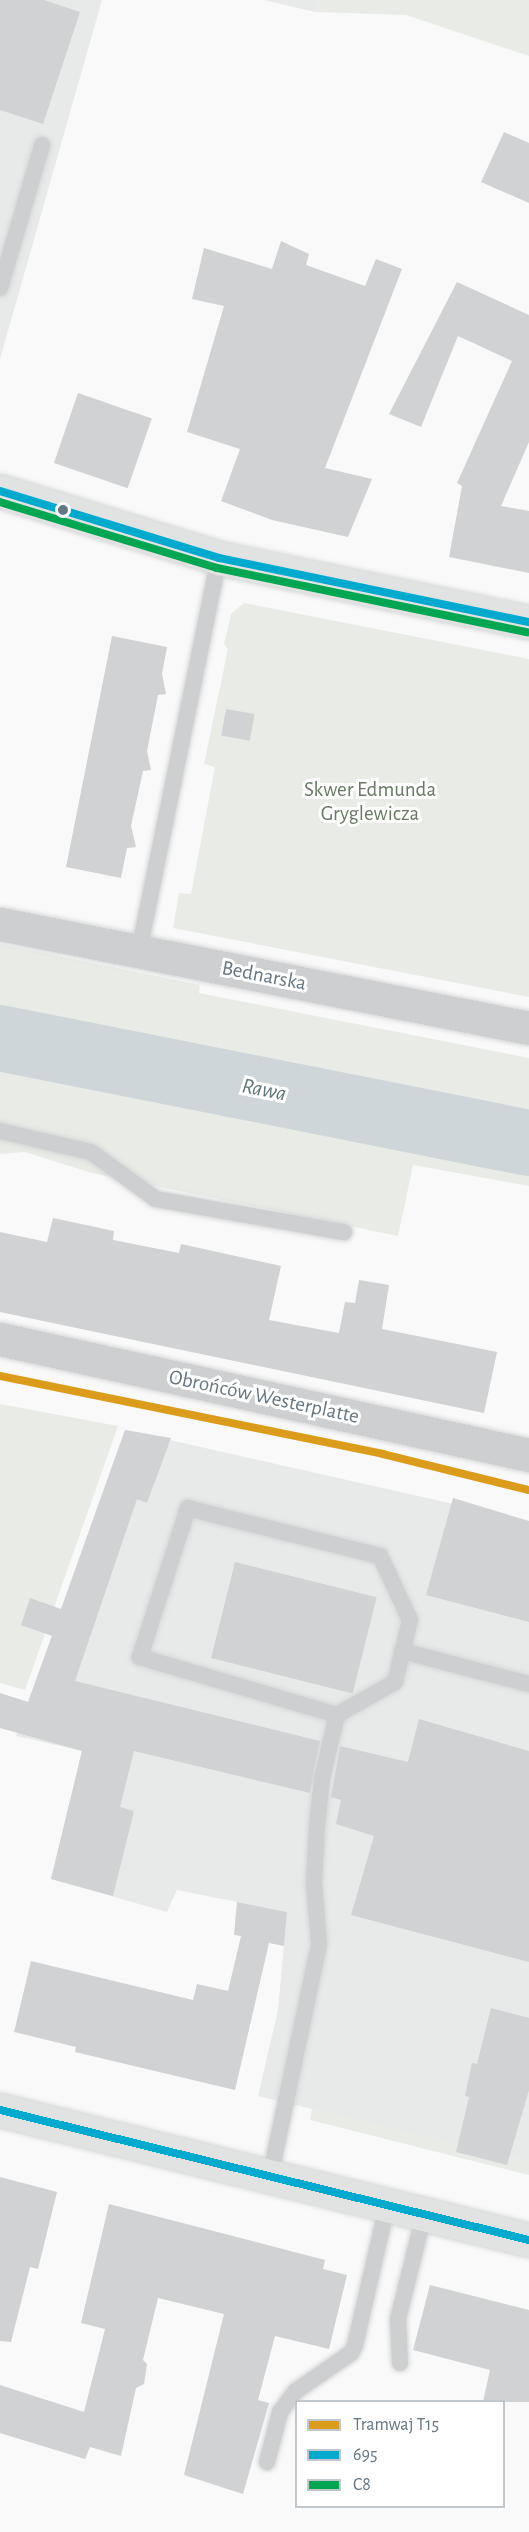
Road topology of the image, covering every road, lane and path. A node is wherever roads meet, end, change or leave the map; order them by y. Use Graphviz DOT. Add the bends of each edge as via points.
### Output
graph roads {
  1 [pos="42,145"];
  2 [pos="0,288"];
  3 [pos="0,491"];
  4 [pos="219,558"];
  5 [pos="529,622"];
  6 [pos="0,924"];
  7 [pos="139,951"];
  8 [pos="529,1028"];
  9 [pos="0,1131"];
  10 [pos="344,1232"];
  11 [pos="0,1339"];
  12 [pos="529,1455"];
  13 [pos="402,1651"];
  14 [pos="529,1684"];
  15 [pos="337,1715"];
  16 [pos="0,2110"];
  17 [pos="270,2177"];
  18 [pos="387,2206"];
  19 [pos="424,2215"];
  20 [pos="529,2240"];
  21 [pos="400,2363"];
  22 [pos="267,2462"];
  1 -- 2 [label="lane"];
  3 -- 4 [label="street"];
  4 -- 5 [label="street"];
  4 -- 7 [label="lane"];
  6 -- 7 [label="street, Bednarska"];
  7 -- 8 [label="street, Bednarska"];
  9 -- 10 [label="lane" via="91,1152 156,1199"];
  11 -- 12 [label="street, Obrońców Westerplatte"];
  13 -- 14 [label="lane"];
  13 -- 15 [label="lane" via="395,1682"];
  13 -- 15 [label="lane" via="410,1620 380,1556 188,1508 140,1657"];
  15 -- 17 [label="lane" via="322,1778 317,1827 314,1882 319,1944"];
  16 -- 17 [label="street"];
  17 -- 18 [label="street"];
  18 -- 19 [label="street"];
  18 -- 22 [label="lane" via="355,2345 351,2353 296,2391 280,2412"];
  19 -- 20 [label="street"];
  19 -- 21 [label="lane" via="398,2319"];
}
